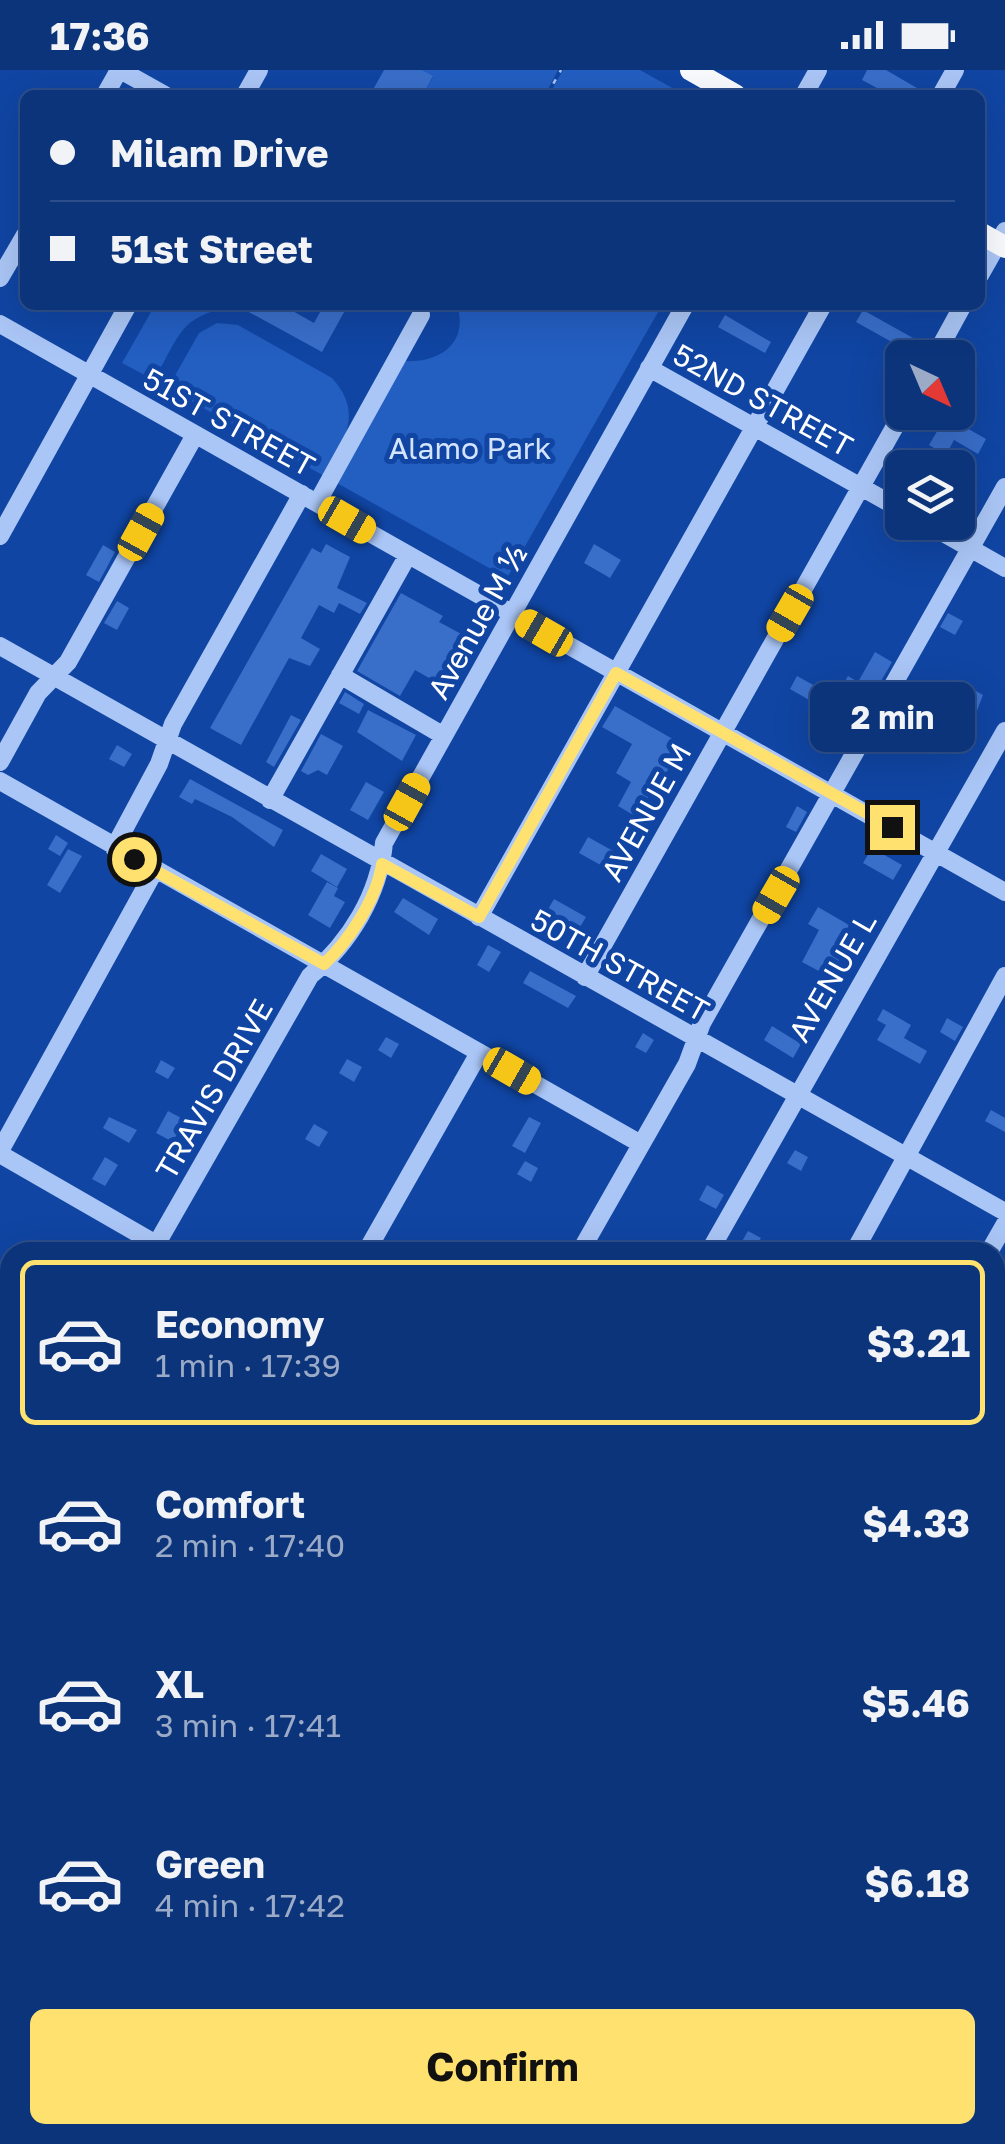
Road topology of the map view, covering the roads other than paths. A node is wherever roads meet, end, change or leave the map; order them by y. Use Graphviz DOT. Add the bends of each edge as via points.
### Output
graph roads {
  1 [pos="120,70"];
  2 [pos="698,72"];
  3 [pos="156,90"];
  4 [pos="727,90"];
  5 [pos="997,239"];
  6 [pos="20,243"];
  7 [pos="985,264"];
  8 [pos="0,278"];
  9 [pos="125,310"];
  10 [pos="681,310"];
  11 [pos="820,310"];
  12 [pos="960,310"];
  13 [pos="420,315"];
  14 [pos="0,324"];
  15 [pos="944,340"];
  16 [pos="648,368"];
  17 [pos="90,374"];
  18 [pos="754,428"];
  19 [pos="893,430"];
  20 [pos="195,435"];
  21 [pos="1005,486"];
  22 [pos="861,487"];
  23 [pos="309,498"];
  24 [pos="885,500"];
  25 [pos="0,536"];
  26 [pos="956,540"];
  27 [pos="970,548"];
  28 [pos="408,555"];
  29 [pos="1005,568"];
  30 [pos="512,614"];
  31 [pos="0,646"];
  32 [pos="616,673"];
  33 [pos="340,675"];
  34 [pos="54,676"];
  35 [pos="723,731"];
  36 [pos="1005,731"];
  37 [pos="444,736"];
  38 [pos="166,741"];
  39 [pos="0,762"];
  40 [pos="0,781"];
  41 [pos="834,793"];
  42 [pos="270,800"];
  43 [pos="114,848"];
  44 [pos="936,852"];
  45 [pos="382,864"];
  46 [pos="155,870"];
  47 [pos="1005,892"];
  48 [pos="479,917"];
  49 [pos="324,964"];
  50 [pos="1005,976"];
  51 [pos="585,977"];
  52 [pos="697,1040"];
  53 [pos="480,1053"];
  54 [pos="794,1094"];
  55 [pos="641,1144"];
  56 [pos="0,1153"];
  57 [pos="908,1158"];
  58 [pos="1005,1212"];
  59 [pos="151,1242"];
  60 [pos="167,1242"];
  61 [pos="372,1242"];
  62 [pos="586,1242"];
  63 [pos="713,1242"];
  64 [pos="860,1242"];
  1 -- 3 [label="street"];
  2 -- 4 [label="main road"];
  5 -- 7 [label="street"];
  6 -- 8 [label="street"];
  9 -- 17 [label="street"];
  10 -- 16 [label="street, Avenue M ½"];
  11 -- 18 [label="street"];
  12 -- 15 [label="street"];
  13 -- 23 [label="street"];
  14 -- 17 [label="street, 51ST STREET"];
  16 -- 18 [label="street, 52ND STREET"];
  16 -- 30 [label="street, Avenue M ½"];
  17 -- 20 [label="street, 51ST STREET"];
  17 -- 25 [label="street"];
  18 -- 22 [label="street, 52ND STREET"];
  18 -- 32 [label="street"];
  19 -- 22 [label="street, AVENUE M"];
  20 -- 23 [label="street, 51ST STREET"];
  20 -- 34 [label="street" via="68,662"];
  21 -- 27 [label="street"];
  22 -- 24 [label="street, 52ND STREET"];
  22 -- 35 [label="street, AVENUE M"];
  23 -- 28 [label="street, 51ST STREET"];
  23 -- 38 [label="street"];
  26 -- 27 [label="street"];
  27 -- 29 [label="street"];
  27 -- 41 [label="street"];
  28 -- 30 [label="street, 51ST STREET"];
  28 -- 33 [label="street"];
  30 -- 32 [label="street, 51ST STREET"];
  30 -- 37 [label="street, Avenue M ½"];
  31 -- 34 [label="street, 50TH STREET"];
  32 -- 35 [label="street, 51ST STREET"];
  32 -- 48 [label="street"];
  33 -- 37 [label="street"];
  33 -- 42 [label="street"];
  34 -- 38 [label="street, 50TH STREET"];
  34 -- 39 [label="street"];
  35 -- 41 [label="street, 51ST STREET"];
  35 -- 51 [label="street, AVENUE M"];
  36 -- 44 [label="street, AVENUE L"];
  37 -- 45 [label="street, Avenue M ½" via="384,843"];
  38 -- 42 [label="street, 50TH STREET"];
  38 -- 43 [label="street"];
  40 -- 43 [label="street"];
  41 -- 44 [label="street, 51ST STREET"];
  41 -- 52 [label="street"];
  42 -- 45 [label="street, 50TH STREET"];
  43 -- 46 [label="street"];
  44 -- 47 [label="street, 51ST STREET"];
  44 -- 54 [label="street, AVENUE L"];
  45 -- 48 [label="street, 50TH STREET"];
  45 -- 49 [label="street, Avenue M ½" via="379,882"];
  46 -- 49 [label="street"];
  46 -- 56 [label="street"];
  48 -- 51 [label="street, 50TH STREET"];
  49 -- 53 [label="street"];
  49 -- 60 [label="street, TRAVIS DRIVE" via="310,976"];
  50 -- 57 [label="street"];
  51 -- 52 [label="street, 50TH STREET"];
  52 -- 54 [label="street, 50TH STREET"];
  52 -- 55 [label="street"];
  53 -- 55 [label="street"];
  53 -- 61 [label="street"];
  54 -- 57 [label="street, 50TH STREET"];
  54 -- 63 [label="street, AVENUE L"];
  55 -- 62 [label="street"];
  56 -- 59 [label="street"];
  57 -- 58 [label="street, 50TH STREET"];
  57 -- 64 [label="street"];
}
